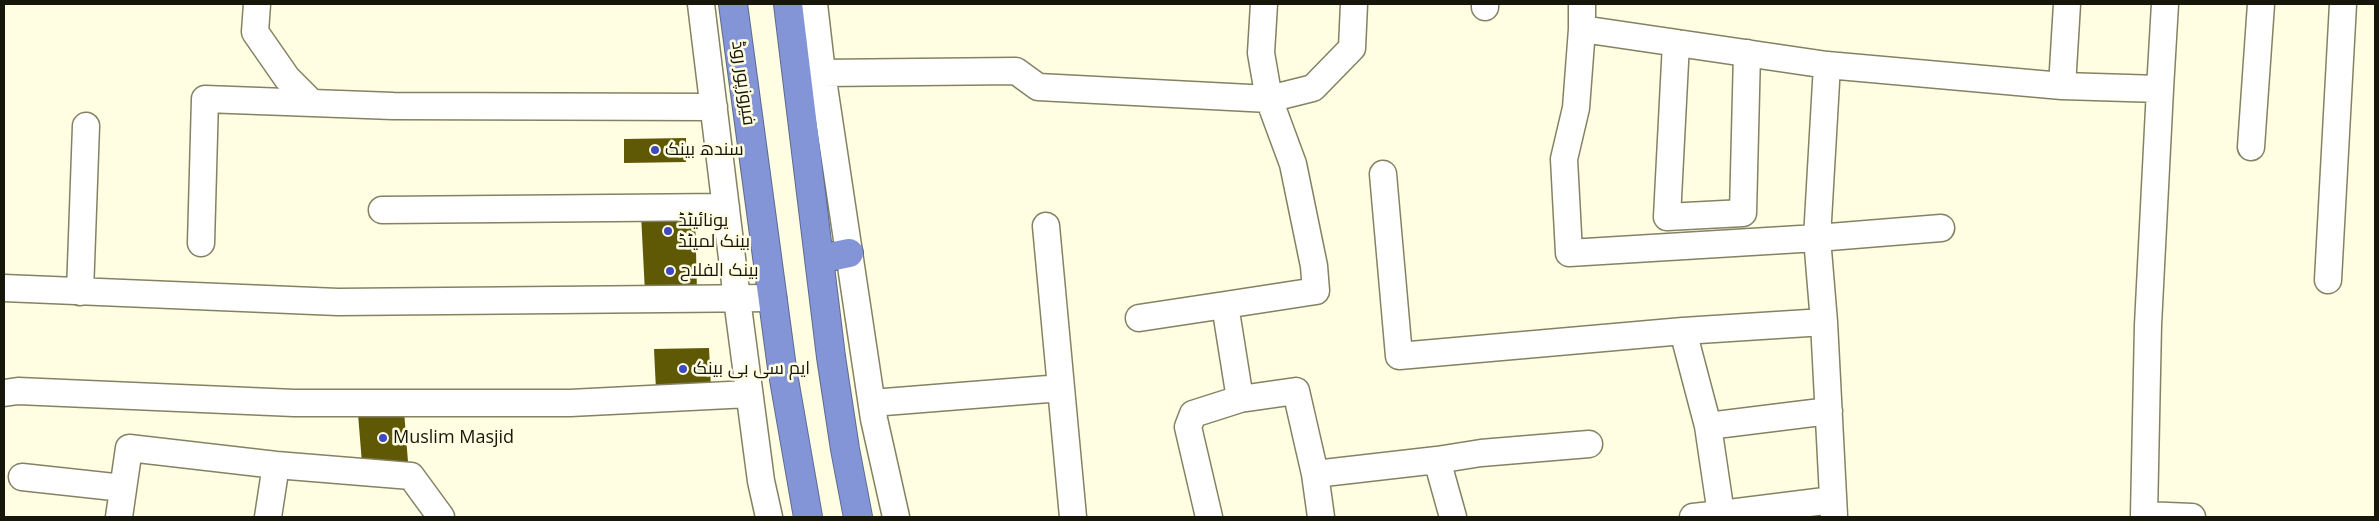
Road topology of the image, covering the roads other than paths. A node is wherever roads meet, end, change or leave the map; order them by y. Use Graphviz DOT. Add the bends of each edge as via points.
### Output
graph roads {
  1 [pos="257,4"];
  2 [pos="701,4"];
  3 [pos="732,4"];
  4 [pos="788,4"];
  5 [pos="814,4"];
  6 [pos="1264,4"];
  7 [pos="1354,4"];
  8 [pos="2067,4"];
  9 [pos="2165,4"];
  10 [pos="2260,4"];
  11 [pos="2343,4"];
  12 [pos="1582,16"];
  13 [pos="1676,43"];
  14 [pos="1747,53"];
  15 [pos="1827,65"];
  16 [pos="822,73"];
  17 [pos="2062,86"];
  18 [pos="2160,89"];
  19 [pos="1269,99"];
  20 [pos="312,103"];
  21 [pos="714,106"];
  22 [pos="86,126"];
  23 [pos="2251,148"];
  24 [pos="1383,174"];
  25 [pos="726,207"];
  26 [pos="382,210"];
  27 [pos="1046,226"];
  28 [pos="1941,228"];
  29 [pos="1817,238"];
  30 [pos="201,243"];
  31 [pos="850,253"];
  32 [pos="820,259"];
  33 [pos="2328,280"];
  34 [pos="4,288"];
  35 [pos="80,292"];
  36 [pos="773,298"];
  37 [pos="737,299"];
  38 [pos="1225,305"];
  39 [pos="1139,318"];
  40 [pos="1824,322"];
  41 [pos="1683,331"];
  42 [pos="1060,388"];
  43 [pos="4,393"];
  44 [pos="749,394"];
  45 [pos="1240,399"];
  46 [pos="872,403"];
  47 [pos="1829,411"];
  48 [pos="1708,426"];
  49 [pos="1589,444"];
  50 [pos="1437,460"];
  51 [pos="276,464"];
  52 [pos="1315,474"];
  53 [pos="22,477"];
  54 [pos="123,488"];
  55 [pos="1834,508"];
  56 [pos="1721,514"];
  57 [pos="119,517"];
  58 [pos="268,517"];
  59 [pos="441,517"];
  60 [pos="769,517"];
  61 [pos="808,517"];
  62 [pos="858,517"];
  63 [pos="896,517"];
  64 [pos="1072,517"];
  65 [pos="1209,517"];
  66 [pos="1321,517"];
  67 [pos="1453,517"];
  68 [pos="1693,517"];
  69 [pos="2192,517"];
  1 -- 20 [label="street" via="254,32 287,78"];
  2 -- 21 [label="street"];
  3 -- 36 [label="highway, فیروزپور روڈ"];
  4 -- 32 [label="highway"];
  5 -- 16 [label="street"];
  6 -- 19 [label="street" via="1261,53"];
  7 -- 19 [label="street" via="1352,48 1313,88"];
  8 -- 17 [label="street"];
  9 -- 18 [label="street"];
  10 -- 23 [label="street"];
  11 -- 33 [label="street"];
  12 -- 13 [label="street"];
  12 -- 29 [label="street" via="1576,108 1564,159 1569,253"];
  13 -- 14 [label="street"];
  13 -- 14 [label="street" via="1667,217 1743,214"];
  14 -- 15 [label="street"];
  15 -- 17 [label="street"];
  15 -- 29 [label="street"];
  16 -- 19 [label="street" via="1016,71 1038,87"];
  16 -- 31 [label="street"];
  17 -- 18 [label="street"];
  18 -- 69 [label="street" via="2148,325 2144,515"];
  19 -- 38 [label="street" via="1293,164 1316,291"];
  20 -- 21 [label="street"];
  20 -- 30 [label="street" via="205,99"];
  21 -- 25 [label="street"];
  22 -- 35 [label="street"];
  24 -- 41 [label="street" via="1399,356"];
  25 -- 26 [label="street"];
  25 -- 37 [label="street"];
  27 -- 42 [label="street"];
  28 -- 29 [label="street"];
  29 -- 40 [label="street"];
  31 -- 32 [label="highway"];
  31 -- 46 [label="street"];
  32 -- 62 [label="highway" via="845,449"];
  34 -- 35 [label="street"];
  35 -- 37 [label="street" via="338,302"];
  36 -- 37 [label="street"];
  36 -- 61 [label="highway, فیروزپور روڈ" via="784,386"];
  37 -- 44 [label="street"];
  38 -- 39 [label="street"];
  38 -- 45 [label="street"];
  40 -- 41 [label="street"];
  40 -- 47 [label="street"];
  41 -- 48 [label="street"];
  42 -- 46 [label="street"];
  42 -- 64 [label="street"];
  43 -- 44 [label="street" via="294,403 570,403"];
  44 -- 60 [label="street"];
  45 -- 52 [label="street" via="1296,391"];
  45 -- 65 [label="street" via="1193,414 1188,427"];
  46 -- 63 [label="street"];
  47 -- 48 [label="street"];
  47 -- 55 [label="street"];
  48 -- 56 [label="street"];
  49 -- 50 [label="street"];
  50 -- 52 [label="street"];
  50 -- 67 [label="street"];
  51 -- 54 [label="street" via="129,448"];
  51 -- 58 [label="street"];
  51 -- 59 [label="street" via="411,476"];
  52 -- 66 [label="street"];
  53 -- 54 [label="street"];
  54 -- 57 [label="street"];
  55 -- 56 [label="street"];
  56 -- 68 [label="street"];
}
